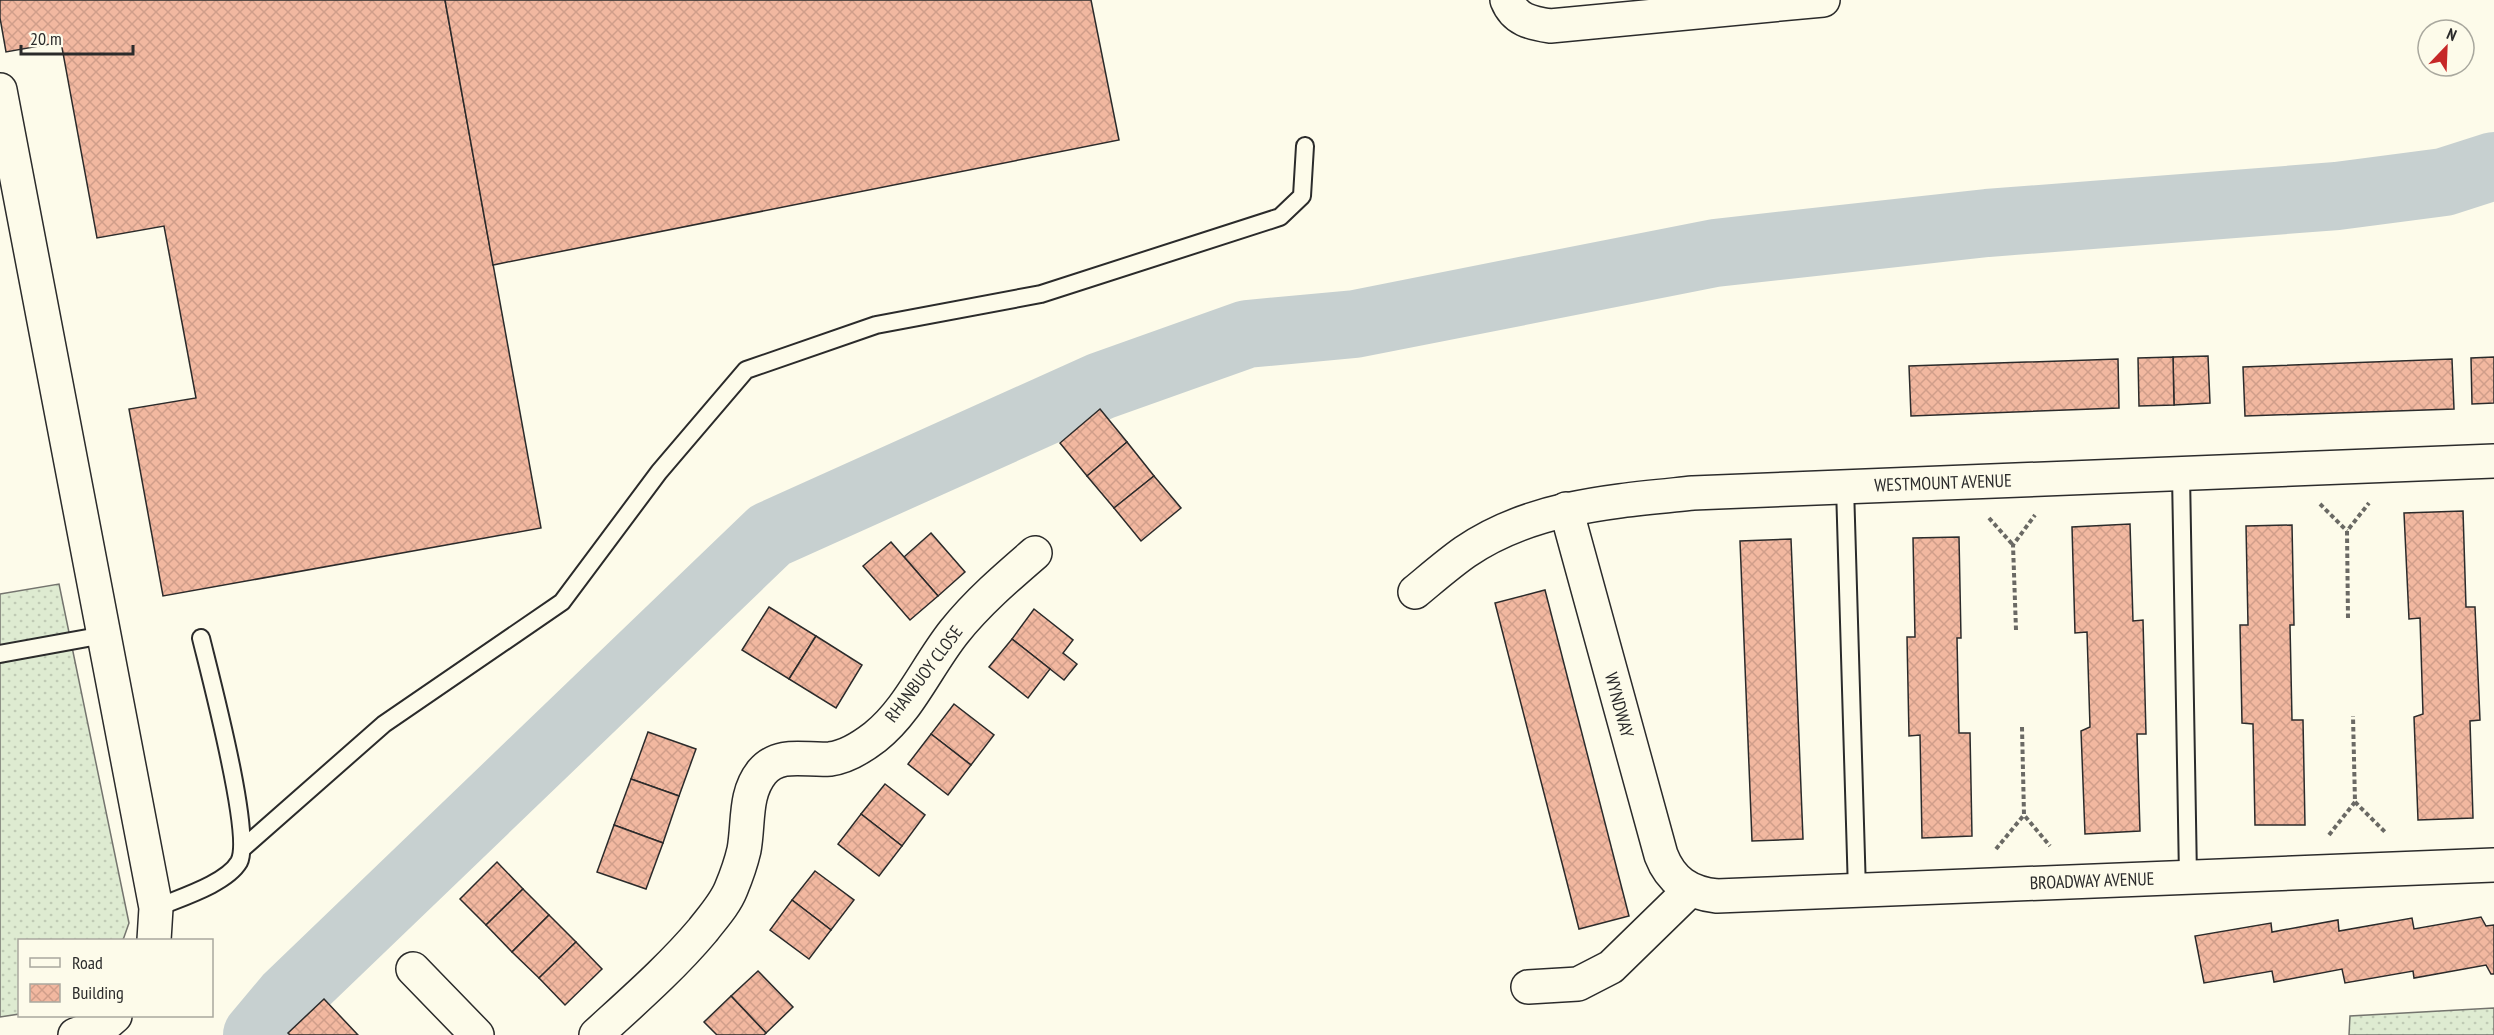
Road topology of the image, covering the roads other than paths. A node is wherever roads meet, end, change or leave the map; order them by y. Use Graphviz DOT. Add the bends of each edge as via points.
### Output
graph roads {
  1 [pos="1507,0"];
  2 [pos="1823,0"];
  3 [pos="0,90"];
  4 [pos="1305,146"];
  5 [pos="2494,461"];
  6 [pos="2181,474"];
  7 [pos="1845,487"];
  8 [pos="1566,509"];
  9 [pos="1035,553"];
  10 [pos="1415,592"];
  11 [pos="104,636"];
  12 [pos="201,638"];
  13 [pos="0,654"];
  14 [pos="243,848"];
  15 [pos="2494,865"];
  16 [pos="2188,877"];
  17 [pos="1690,890"];
  18 [pos="1857,891"];
  19 [pos="156,909"];
  20 [pos="154,939"];
  21 [pos="413,969"];
  22 [pos="1528,987"];
  23 [pos="114,1017"];
  24 [pos="75,1035"];
  25 [pos="477,1035"];
  26 [pos="596,1035"];
  1 -- 2 [label="street" via="1515,15 1524,21 1550,26"];
  3 -- 11 [label="street"];
  4 -- 14 [label="lane" via="1302,196 1280,217 1041,294 876,325 746,370 659,472 562,602 384,724"];
  5 -- 6 [label="street, WESTMOUNT AVENUE"];
  6 -- 7 [label="street, WESTMOUNT AVENUE"];
  6 -- 16 [label="lane"];
  7 -- 8 [label="street, WESTMOUNT AVENUE" via="1693,493"];
  7 -- 18 [label="lane"];
  8 -- 10 [label="street, WESTMOUNT AVENUE" via="1512,527 1466,551"];
  8 -- 17 [label="street, WYNDWAY" via="1660,855 1672,876"];
  9 -- 26 [label="street, RHANBUOY CLOSE" via="953,633 906,702 877,735 843,756 782,759 763,771 751,792 744,850 730,892 681,956"];
  11 -- 13 [label="lane"];
  11 -- 19 [label="street"];
  12 -- 14 [label="lane" via="239,807"];
  14 -- 19 [label="lane" via="240,861 218,881"];
  15 -- 16 [label="street, BROADWAY AVENUE"];
  16 -- 18 [label="street, BROADWAY AVENUE"];
  17 -- 18 [label="street, BROADWAY AVENUE" via="1717,896"];
  17 -- 22 [label="street" via="1611,967 1578,984"];
  19 -- 20 [label="street"];
  21 -- 25 [label="street"];
  23 -- 24 [label="street"];
}
